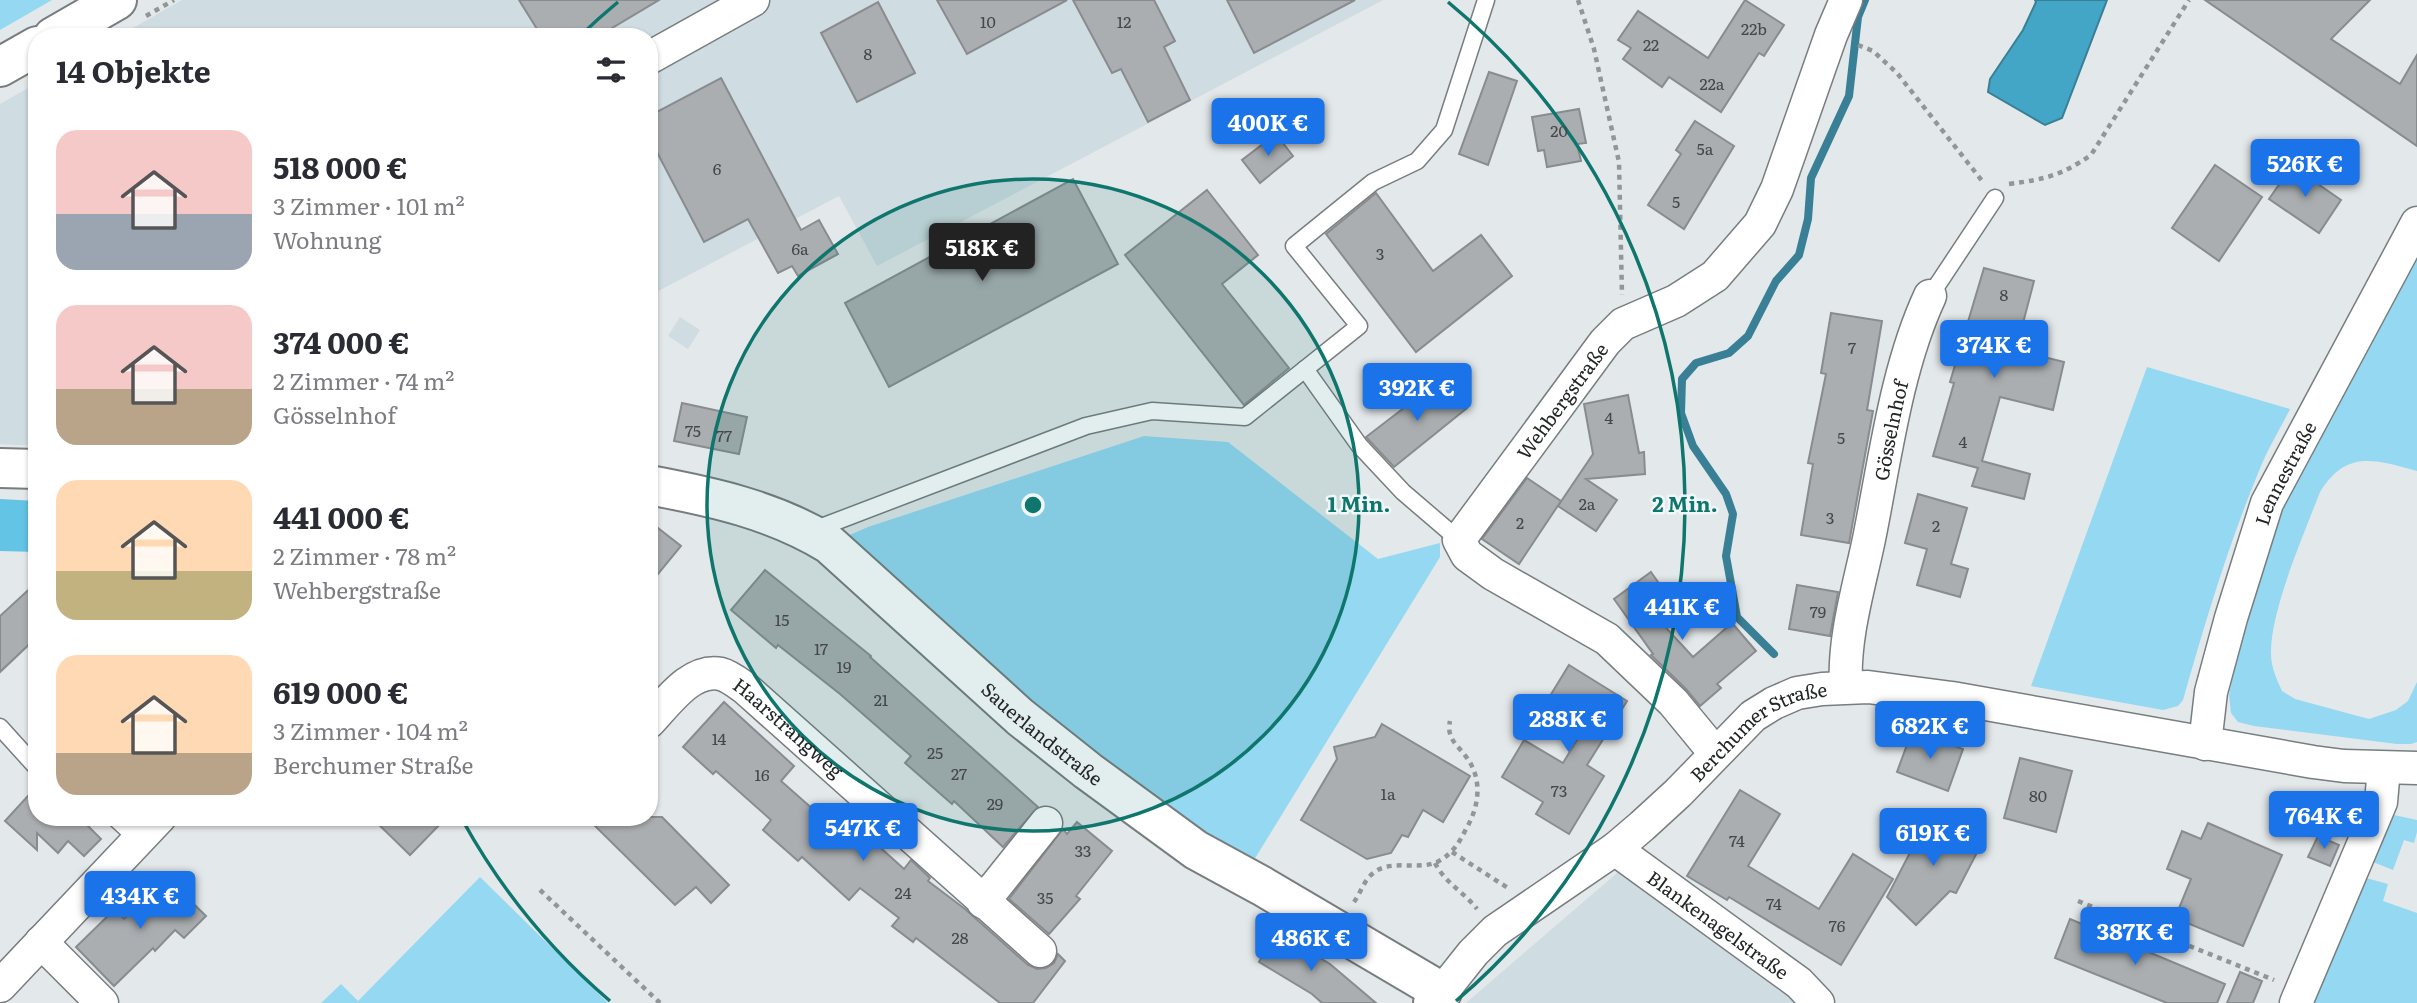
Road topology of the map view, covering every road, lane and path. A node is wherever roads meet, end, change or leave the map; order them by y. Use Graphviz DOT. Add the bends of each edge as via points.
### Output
graph roads {
  1 [pos="117,0"];
  2 [pos="753,0"];
  3 [pos="1486,0"];
  4 [pos="1578,0"];
  5 [pos="1846,0"];
  6 [pos="2189,0"];
  7 [pos="69,28"];
  8 [pos="28,51"];
  9 [pos="1873,51"];
  10 [pos="658,53"];
  11 [pos="0,67"];
  12 [pos="1995,198"];
  13 [pos="2417,223"];
  14 [pos="1930,296"];
  15 [pos="1623,324"];
  16 [pos="1305,369"];
  17 [pos="0,468"];
  18 [pos="28,469"];
  19 [pos="658,487"];
  20 [pos="809,532"];
  21 [pos="1459,540"];
  22 [pos="1846,687"];
  23 [pos="658,712"];
  24 [pos="1450,721"];
  25 [pos="0,727"];
  26 [pos="2205,744"];
  27 [pos="1716,753"];
  28 [pos="28,758"];
  29 [pos="2384,768"];
  30 [pos="2417,768"];
  31 [pos="1046,823"];
  32 [pos="149,828"];
  33 [pos="1615,849"];
  34 [pos="1452,852"];
  35 [pos="1435,863"];
  36 [pos="1493,877"];
  37 [pos="540,890"];
  38 [pos="1465,894"];
  39 [pos="1357,898"];
  40 [pos="2078,901"];
  41 [pos="983,902"];
  42 [pos="41,942"];
  43 [pos="1040,951"];
  44 [pos="0,986"];
  45 [pos="1437,997"];
  46 [pos="2299,997"];
  47 [pos="102,1003"];
  48 [pos="660,1003"];
  49 [pos="1818,1003"];
  1 -- 7 [label="main road"];
  2 -- 10 [label="street"];
  3 -- 16 [label="lane" via="1444,130 1417,161 1373,182 1294,246 1359,326"];
  4 -- 15 [label="path" via="1619,162"];
  5 -- 15 [label="street, Wehbergstraße" via="1760,224 1715,276 1676,301"];
  6 -- 12 [label="path" via="2091,155 2040,180 2007,184"];
  8 -- 11 [label="main road"];
  9 -- 12 [label="path" via="1897,73"];
  12 -- 14 [label="lane, Gösselnhof"];
  13 -- 26 [label="street, Lennestraße" via="2267,503 2211,692"];
  14 -- 22 [label="street, Gösselnhof" via="1909,350 1886,454 1849,638"];
  15 -- 21 [label="street, Wehbergstraße"];
  16 -- 20 [label="lane" via="1245,417 1152,411 1086,426"];
  16 -- 21 [label="lane" via="1359,445 1403,492"];
  17 -- 18 [label="main road"];
  19 -- 20 [label="main road, Sauerlandstraße" via="741,505"];
  20 -- 45 [label="main road, Sauerlandstraße" via="829,544 1020,717 1087,771 1196,850 1262,886"];
  21 -- 27 [label="street" via="1466,555 1493,574 1608,639 1673,702"];
  22 -- 26 [label="street, Berchumer Straße" via="1952,698"];
  22 -- 27 [label="street, Berchumer Straße" via="1797,693 1774,703 1753,716"];
  23 -- 41 [label="street, Haarstrangweg" via="683,686 705,672 724,674"];
  24 -- 34 [label="path" via="1450,738 1469,760 1478,790 1477,805"];
  25 -- 28 [label="lane"];
  26 -- 29 [label="street, Berchumer Straße"];
  27 -- 33 [label="street, Berchumer Straße"];
  29 -- 30 [label="street, Berchumer Straße"];
  29 -- 46 [label="street" via="2381,802"];
  31 -- 41 [label="street"];
  32 -- 42 [label="street"];
  33 -- 45 [label="street, Berchumer Straße" via="1496,931"];
  33 -- 49 [label="street, Blankenagelstraße" via="1799,983"];
  34 -- 35 [label="path"];
  34 -- 36 [label="path"];
  35 -- 38 [label="path"];
  35 -- 39 [label="path" via="1381,869 1370,875"];
  37 -- 48 [label="path"];
  40 -- 46 [label="path"];
  41 -- 43 [label="street, Haarstrangweg"];
  42 -- 44 [label="street"];
  42 -- 47 [label="street"];
}
